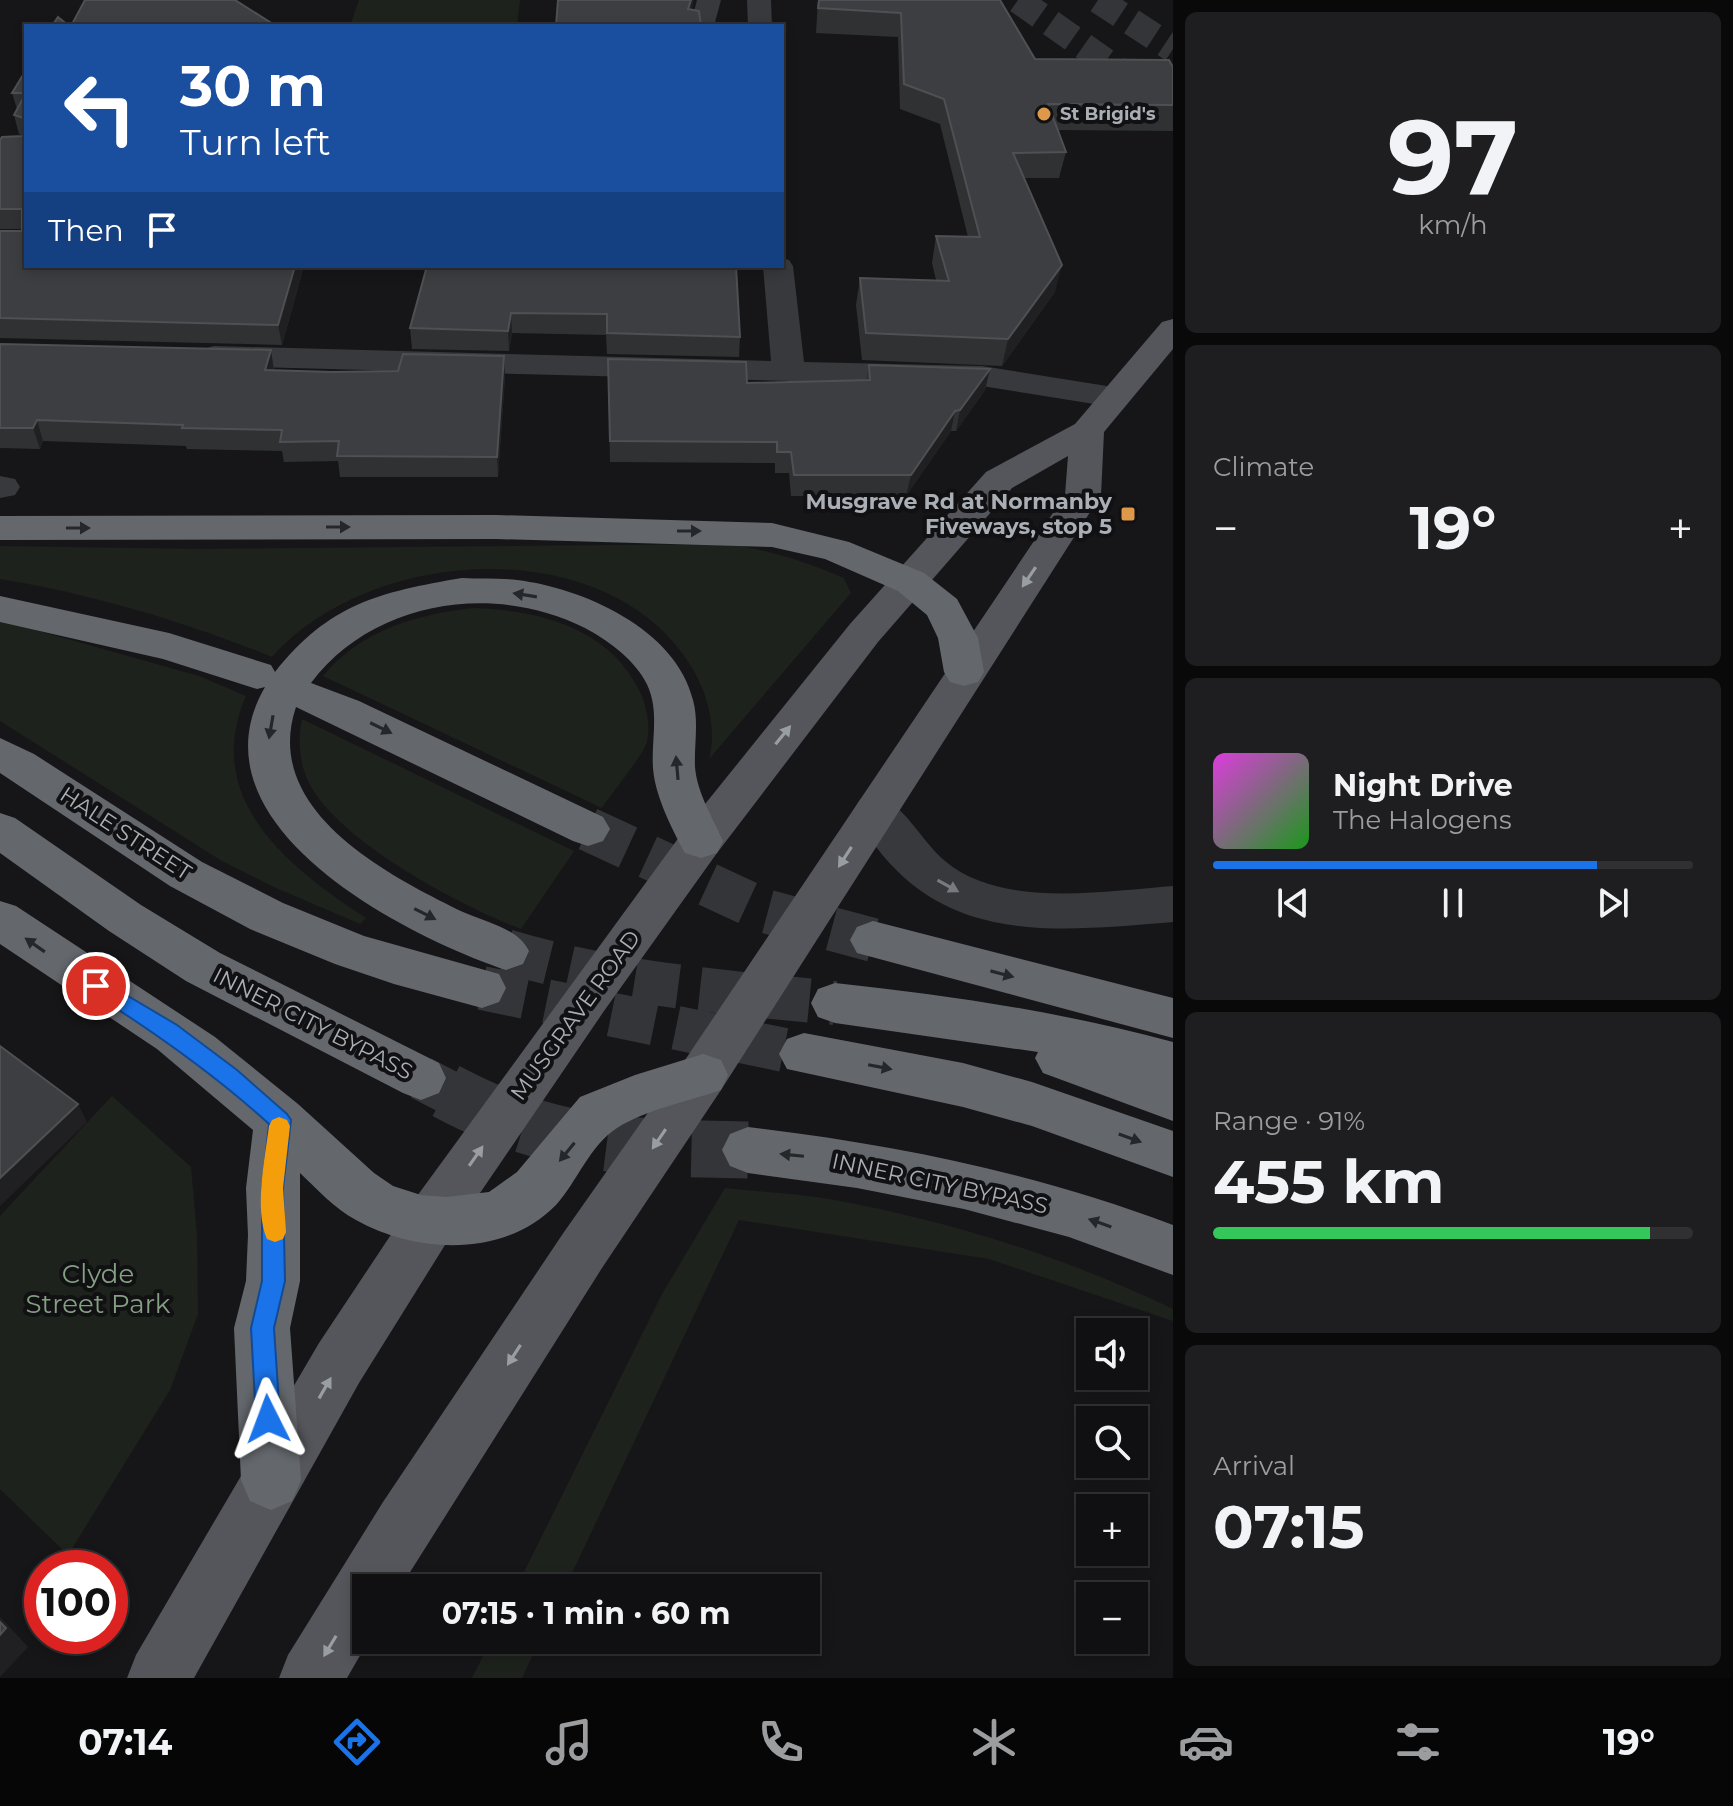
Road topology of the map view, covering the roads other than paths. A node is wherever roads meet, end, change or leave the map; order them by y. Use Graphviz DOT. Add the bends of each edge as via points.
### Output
graph roads {
  1 [pos="709,0"];
  2 [pos="759,0"];
  3 [pos="703,24"];
  4 [pos="760,24"];
  5 [pos="778,268"];
  6 [pos="1173,329"];
  7 [pos="191,355"];
  8 [pos="788,369"];
  9 [pos="1113,397"];
  10 [pos="1087,431"];
  11 [pos="0,528"];
  12 [pos="911,582"];
  13 [pos="0,609"];
  14 [pos="964,672"];
  15 [pos="257,675"];
  16 [pos="310,697"];
  17 [pos="0,753"];
  18 [pos="875,811"];
  19 [pos="588,829"];
  20 [pos="0,830"];
  21 [pos="701,841"];
  22 [pos="1173,904"];
  23 [pos="0,919"];
  24 [pos="873,940"];
  25 [pos="835,1003"];
  26 [pos="954,1016"];
  27 [pos="1173,1018"];
  28 [pos="804,1054"];
  29 [pos="1173,1063"];
  30 [pos="703,1075"];
  31 [pos="421,1078"];
  32 [pos="1173,1099"];
  33 [pos="280,1120"];
  34 [pos="748,1150"];
  35 [pos="1173,1154"];
  36 [pos="431,1220"];
  37 [pos="1173,1250"];
  38 [pos="271,1480"];
  39 [pos="159,1678"];
  40 [pos="311,1678"];
  1 -- 3 [label="street"];
  2 -- 4 [label="street"];
  5 -- 8 [label="street"];
  6 -- 9 [label="main road, MUSGRAVE ROAD"];
  7 -- 8 [label="street"];
  8 -- 9 [label="street" via="1001,378"];
  9 -- 10 [label="main road, MUSGRAVE ROAD"];
  10 -- 12 [label="main road, MUSGRAVE ROAD" via="999,480"];
  10 -- 14 [label="main road, one-way" via="1083,495"];
  11 -- 12 [label="highway, one-way" via="721,531 814,543"];
  12 -- 14 [label="highway" via="943,608 958,638"];
  21 -- 12 [label="main road, MUSGRAVE ROAD, one-way"];
  13 -- 15 [label="highway" via="169,647"];
  14 -- 18 [label="main road"];
  16 -- 19 [label="highway, one-way"];
  21 -- 17 [label="highway, HALE STREET, one-way" via="674,770 678,718 656,665 604,621 541,597 474,590 437,593 368,614 337,631 290,677 269,732 269,761 278,790 295,817 364,877 494,969 411,972 255,910 147,851"];
  18 -- 22 [label="street, one-way" via="936,879 970,896 1056,911"];
  18 -- 30 [label="main road, one-way"];
  20 -- 31 [label="highway, INNER CITY BYPASS" via="92,898 205,968"];
  36 -- 21 [label="main road, MUSGRAVE ROAD, one-way"];
  33 -- 23 [label="highway, one-way" via="170,1031 35,947"];
  24 -- 27 [label="highway, one-way"];
  25 -- 26 [label="highway"];
  26 -- 29 [label="highway" via="1062,1035"];
  26 -- 32 [label="highway"];
  28 -- 35 [label="highway, one-way" via="963,1085"];
  30 -- 36 [label="highway, one-way" via="595,1114 535,1191 513,1208 491,1216"];
  30 -- 40 [label="main road, one-way" via="404,1523"];
  33 -- 36 [label="highway" via="370,1203"];
  33 -- 38 [label="highway" via="272,1188 273,1281 262,1328"];
  37 -- 34 [label="highway, INNER CITY BYPASS, one-way" via="1051,1206 981,1188 844,1161"];
  38 -- 36 [label="main road, MUSGRAVE ROAD, one-way"];
  38 -- 39 [label="main road, MUSGRAVE ROAD"];
}
